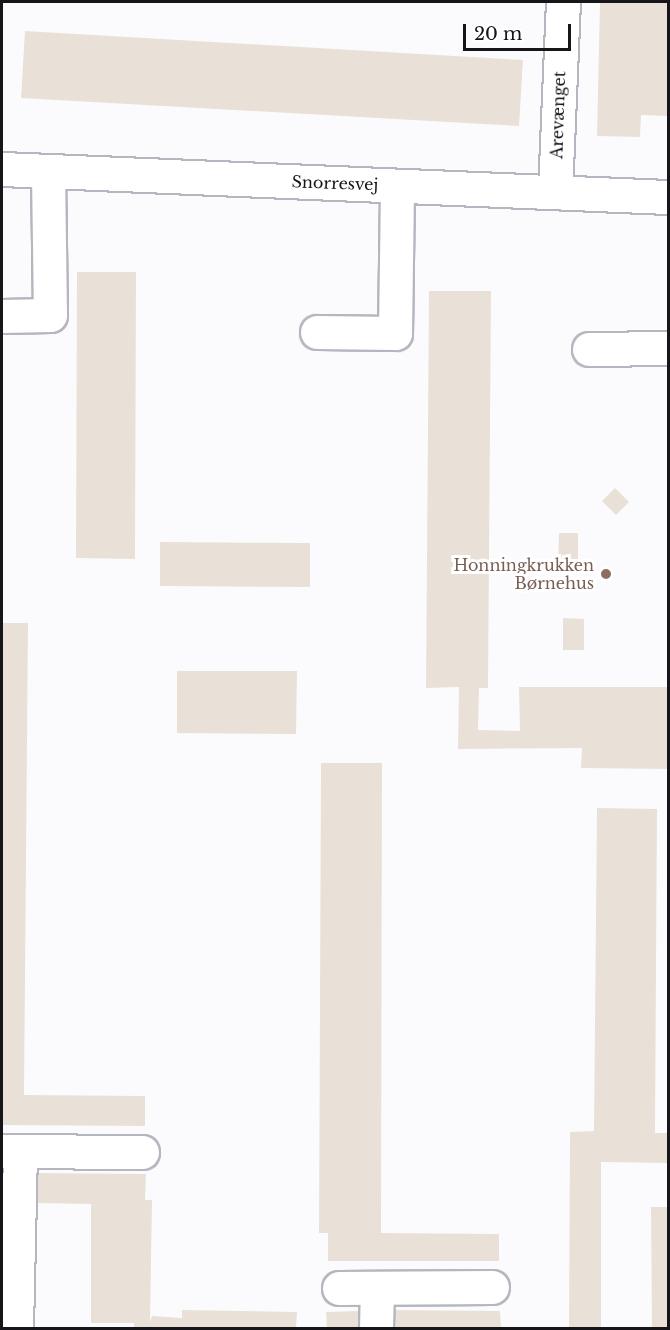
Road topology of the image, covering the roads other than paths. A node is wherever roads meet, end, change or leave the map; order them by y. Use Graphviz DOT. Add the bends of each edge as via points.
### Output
graph roads {
  1 [pos="563,2"];
  2 [pos="2,169"];
  3 [pos="48,171"];
  4 [pos="396,186"];
  5 [pos="555,192"];
  6 [pos="669,198"];
  7 [pos="2,316"];
  8 [pos="317,332"];
  9 [pos="669,348"];
  10 [pos="588,349"];
  11 [pos="11,1151"];
  12 [pos="142,1152"];
  13 [pos="492,1287"];
  14 [pos="339,1288"];
  15 [pos="377,1288"];
  16 [pos="16,1329"];
  17 [pos="376,1329"];
  1 -- 5 [label="street, Arevænget"];
  2 -- 3 [label="street, Snorresvej"];
  3 -- 4 [label="street, Snorresvej"];
  3 -- 7 [label="street" via="50,315"];
  4 -- 5 [label="street, Snorresvej"];
  4 -- 8 [label="street" via="395,333"];
  5 -- 6 [label="street, Snorresvej"];
  9 -- 10 [label="street"];
  11 -- 12 [label="street"];
  11 -- 16 [label="street"];
  13 -- 15 [label="street"];
  14 -- 15 [label="street"];
  15 -- 17 [label="street"];
}
